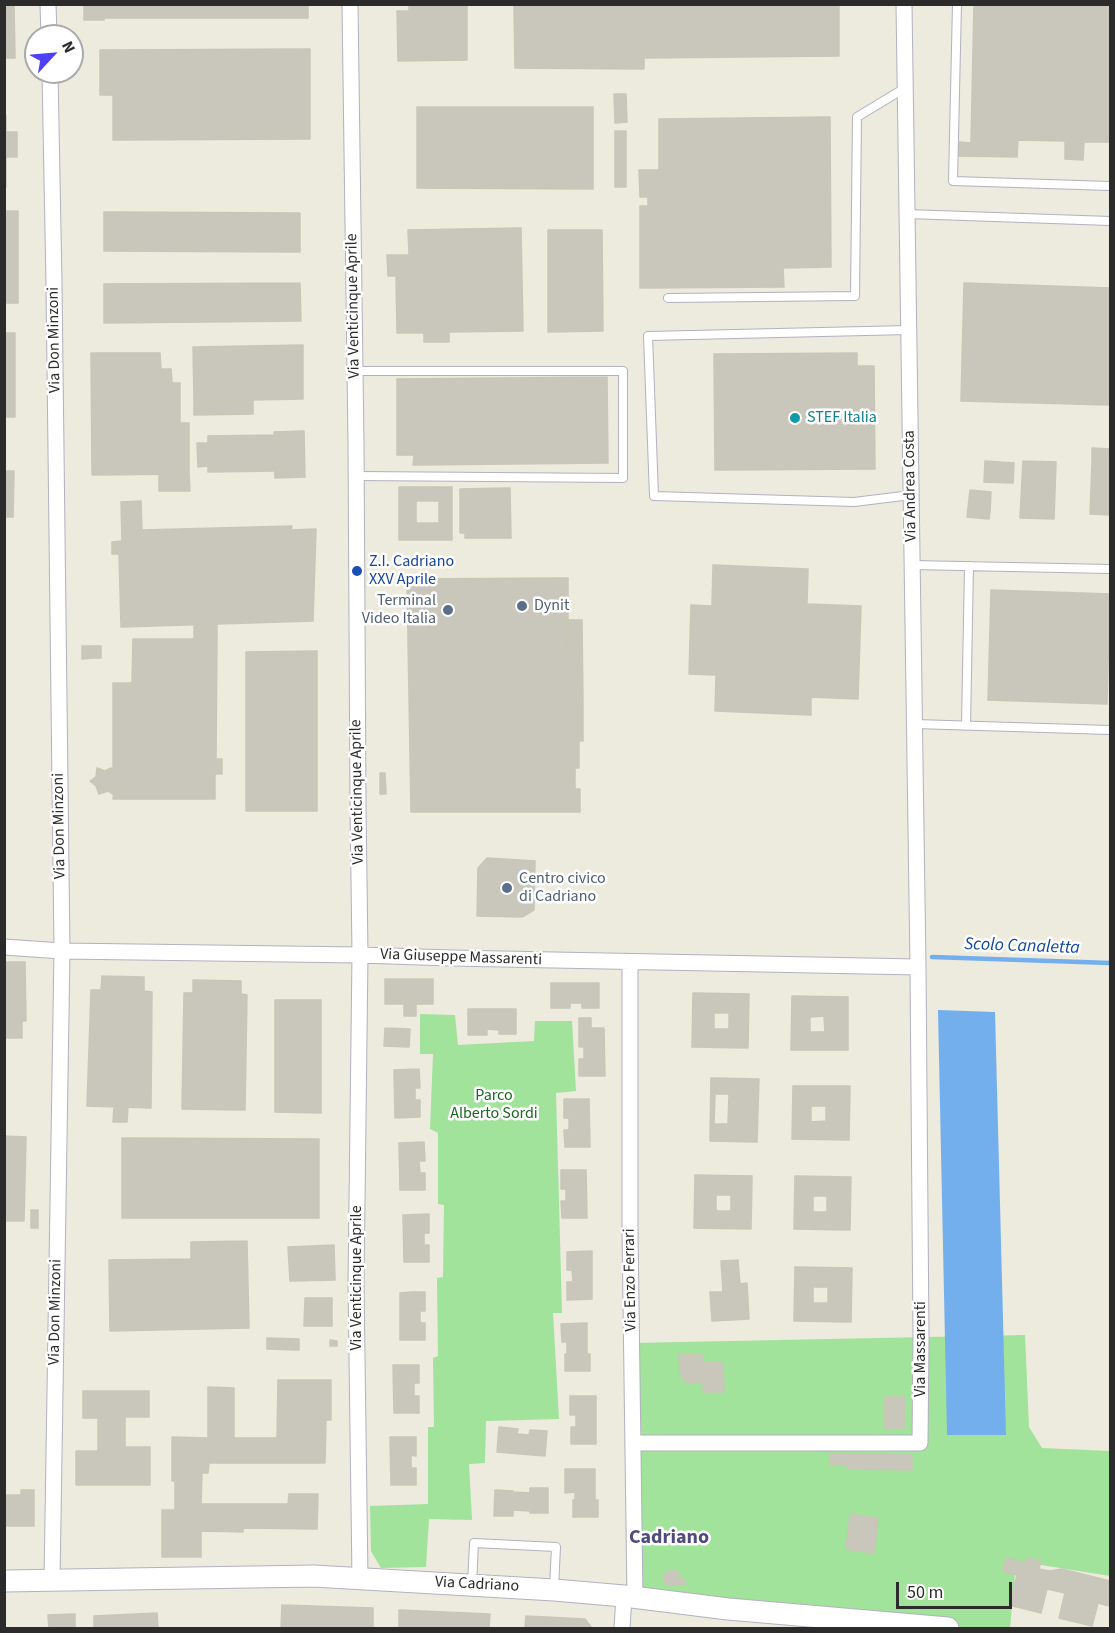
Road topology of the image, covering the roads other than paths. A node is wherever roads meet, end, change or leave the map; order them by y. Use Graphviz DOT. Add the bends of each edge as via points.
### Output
graph roads {
  1 [pos="48,4"];
  2 [pos="350,4"];
  3 [pos="904,4"];
  4 [pos="957,4"];
  5 [pos="49,24"];
  6 [pos="50,84"];
  7 [pos="905,88"];
  8 [pos="1110,186"];
  9 [pos="907,214"];
  10 [pos="1110,221"];
  11 [pos="668,298"];
  12 [pos="909,330"];
  13 [pos="355,371"];
  14 [pos="356,476"];
  15 [pos="911,495"];
  16 [pos="912,565"];
  17 [pos="969,566"];
  18 [pos="1110,569"];
  19 [pos="915,724"];
  20 [pos="966,726"];
  21 [pos="1110,730"];
  22 [pos="4,947"];
  23 [pos="62,951"];
  24 [pos="360,955"];
  25 [pos="630,962"];
  26 [pos="918,968"];
  27 [pos="633,1443"];
  28 [pos="360,1579"];
  29 [pos="52,1580"];
  30 [pos="4,1581"];
  31 [pos="472,1585"];
  32 [pos="554,1590"];
  33 [pos="630,1597"];
  34 [pos="622,1629"];
  35 [pos="948,1629"];
  1 -- 5 [label="street"];
  2 -- 13 [label="street, Via Venticinque Aprile"];
  3 -- 7 [label="street, Via Andrea Costa"];
  4 -- 8 [label="lane" via="953,182"];
  6 -- 23 [label="street, Via Don Minzoni"];
  7 -- 9 [label="street, Via Andrea Costa"];
  7 -- 11 [label="lane" via="857,117 855,296"];
  9 -- 10 [label="lane"];
  9 -- 12 [label="street, Via Andrea Costa"];
  12 -- 15 [label="street, Via Andrea Costa"];
  12 -- 15 [label="lane" via="648,336 654,496 854,502"];
  13 -- 14 [label="street, Via Venticinque Aprile"];
  13 -- 14 [label="lane" via="623,371 623,478"];
  14 -- 24 [label="street, Via Venticinque Aprile"];
  15 -- 16 [label="street, Via Andrea Costa"];
  16 -- 17 [label="lane"];
  16 -- 19 [label="street, Via Andrea Costa"];
  17 -- 18 [label="lane"];
  17 -- 20 [label="lane"];
  19 -- 20 [label="lane"];
  19 -- 26 [label="street, Via Andrea Costa"];
  20 -- 21 [label="lane"];
  22 -- 23 [label="street, Via Giuseppe Massarenti"];
  23 -- 24 [label="street, Via Giuseppe Massarenti"];
  23 -- 29 [label="street, Via Don Minzoni"];
  24 -- 25 [label="street, Via Giuseppe Massarenti"];
  24 -- 28 [label="street, Via Venticinque Aprile" via="356,1283"];
  25 -- 26 [label="street, Via Giuseppe Massarenti"];
  25 -- 27 [label="street, Via Enzo Ferrari"];
  26 -- 27 [label="street, Via Massarenti" via="920,1443"];
  27 -- 33 [label="street, Via Enzo Ferrari"];
  28 -- 29 [label="street, Via Cadriano" via="314,1576"];
  28 -- 31 [label="street, Via Cadriano"];
  29 -- 30 [label="street, Via Cadriano"];
  31 -- 32 [label="street, Via Cadriano"];
  31 -- 32 [label="lane" via="474,1543 556,1547"];
  32 -- 33 [label="street, Via Cadriano"];
  33 -- 34 [label="street, Via Enzo Ferrari"];
  33 -- 35 [label="street, Via Cadriano"];
}
